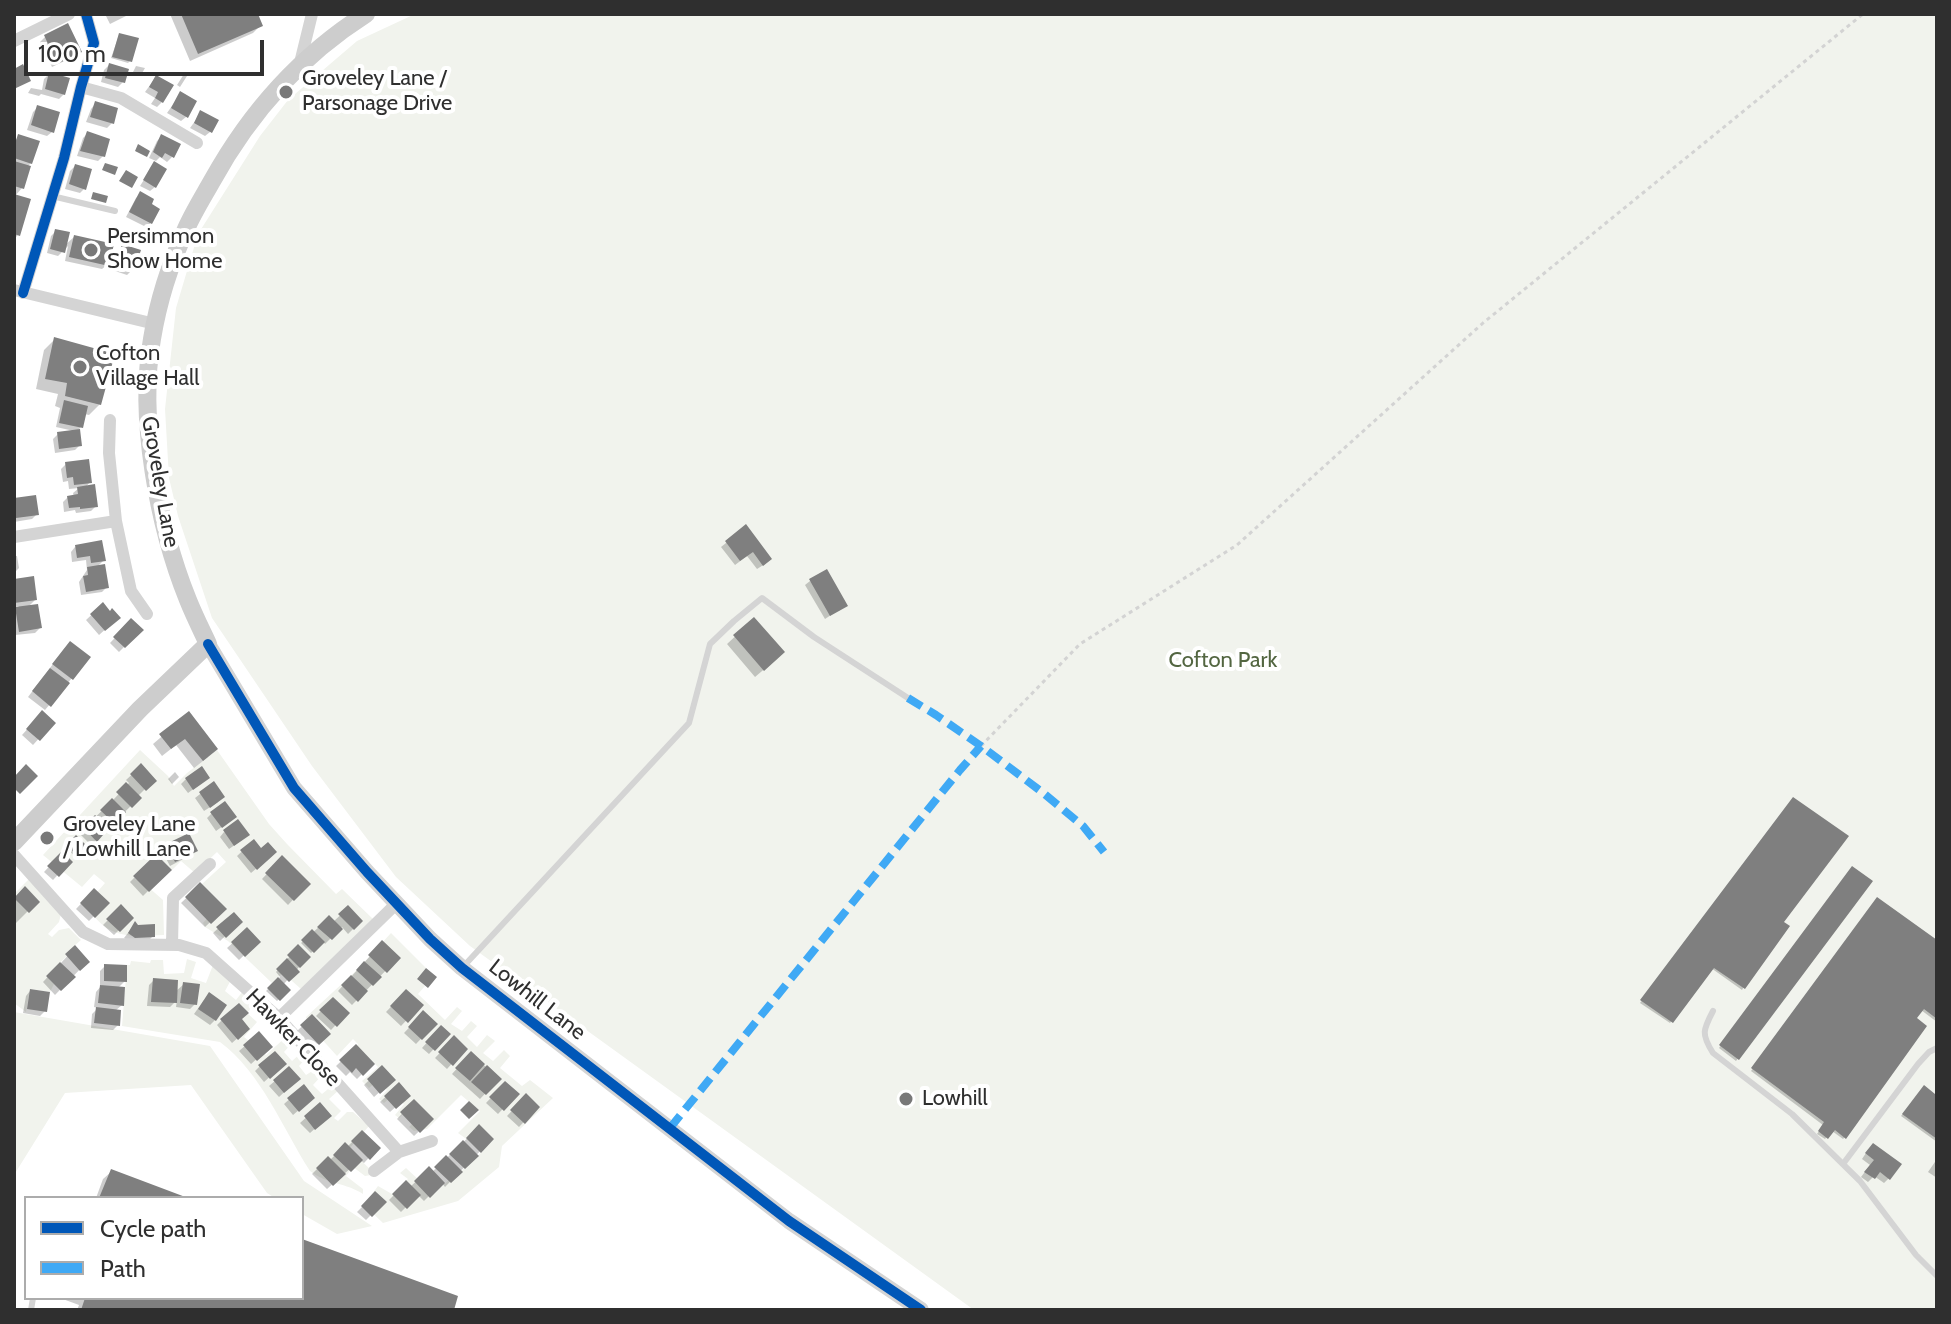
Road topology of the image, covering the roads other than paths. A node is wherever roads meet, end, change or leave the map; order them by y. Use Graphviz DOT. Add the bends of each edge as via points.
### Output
graph roads {
  1 [pos="69,14"];
  2 [pos="86,14"];
  3 [pos="312,14"];
  4 [pos="366,14"];
  5 [pos="14,41"];
  6 [pos="300,63"];
  7 [pos="81,87"];
  8 [pos="197,143"];
  9 [pos="52,196"];
  10 [pos="115,211"];
  11 [pos="18,291"];
  12 [pos="155,324"];
  13 [pos="110,420"];
  14 [pos="116,521"];
  15 [pos="14,537"];
  16 [pos="147,614"];
  17 [pos="208,644"];
  18 [pos="908,698"];
  19 [pos="14,842"];
  20 [pos="14,855"];
  21 [pos="210,864"];
  22 [pos="397,903"];
  23 [pos="172,945"];
  24 [pos="462,968"];
  25 [pos="1713,1011"];
  26 [pos="279,1018"];
  27 [pos="1937,1048"];
  28 [pos="432,1141"];
  29 [pos="399,1152"];
  30 [pos="1843,1164"];
  31 [pos="374,1171"];
  32 [pos="1937,1276"];
  33 [pos="921,1310"];
  1 -- 5 [label="street"];
  2 -- 7 [label="street" via="94,43"];
  3 -- 6 [label="street"];
  4 -- 6 [label="main road, Groveley Lane"];
  6 -- 12 [label="main road, Groveley Lane" via="229,150 186,228"];
  7 -- 8 [label="street" via="121,98"];
  7 -- 9 [label="street"];
  9 -- 10 [label="lane"];
  9 -- 11 [label="street"];
  11 -- 12 [label="street"];
  12 -- 17 [label="main road, Groveley Lane" via="147,399 155,477 171,552"];
  13 -- 14 [label="street"];
  14 -- 15 [label="street"];
  14 -- 16 [label="street" via="131,591"];
  17 -- 19 [label="main road"];
  17 -- 22 [label="street, Lowhill Lane" via="294,788"];
  18 -- 24 [label="lane" via="762,598 710,644 689,723"];
  20 -- 23 [label="street, Hawker Close" via="83,932 108,944"];
  21 -- 23 [label="street" via="173,898"];
  22 -- 24 [label="street, Lowhill Lane"];
  22 -- 26 [label="street"];
  23 -- 26 [label="street, Hawker Close" via="206,953"];
  24 -- 33 [label="street, Lowhill Lane" via="789,1221"];
  25 -- 30 [label="lane" via="1704,1029 1713,1053 1792,1114"];
  26 -- 29 [label="street, Hawker Close"];
  27 -- 30 [label="lane" via="1918,1064"];
  28 -- 29 [label="street"];
  29 -- 31 [label="street"];
  30 -- 32 [label="lane"];
}
